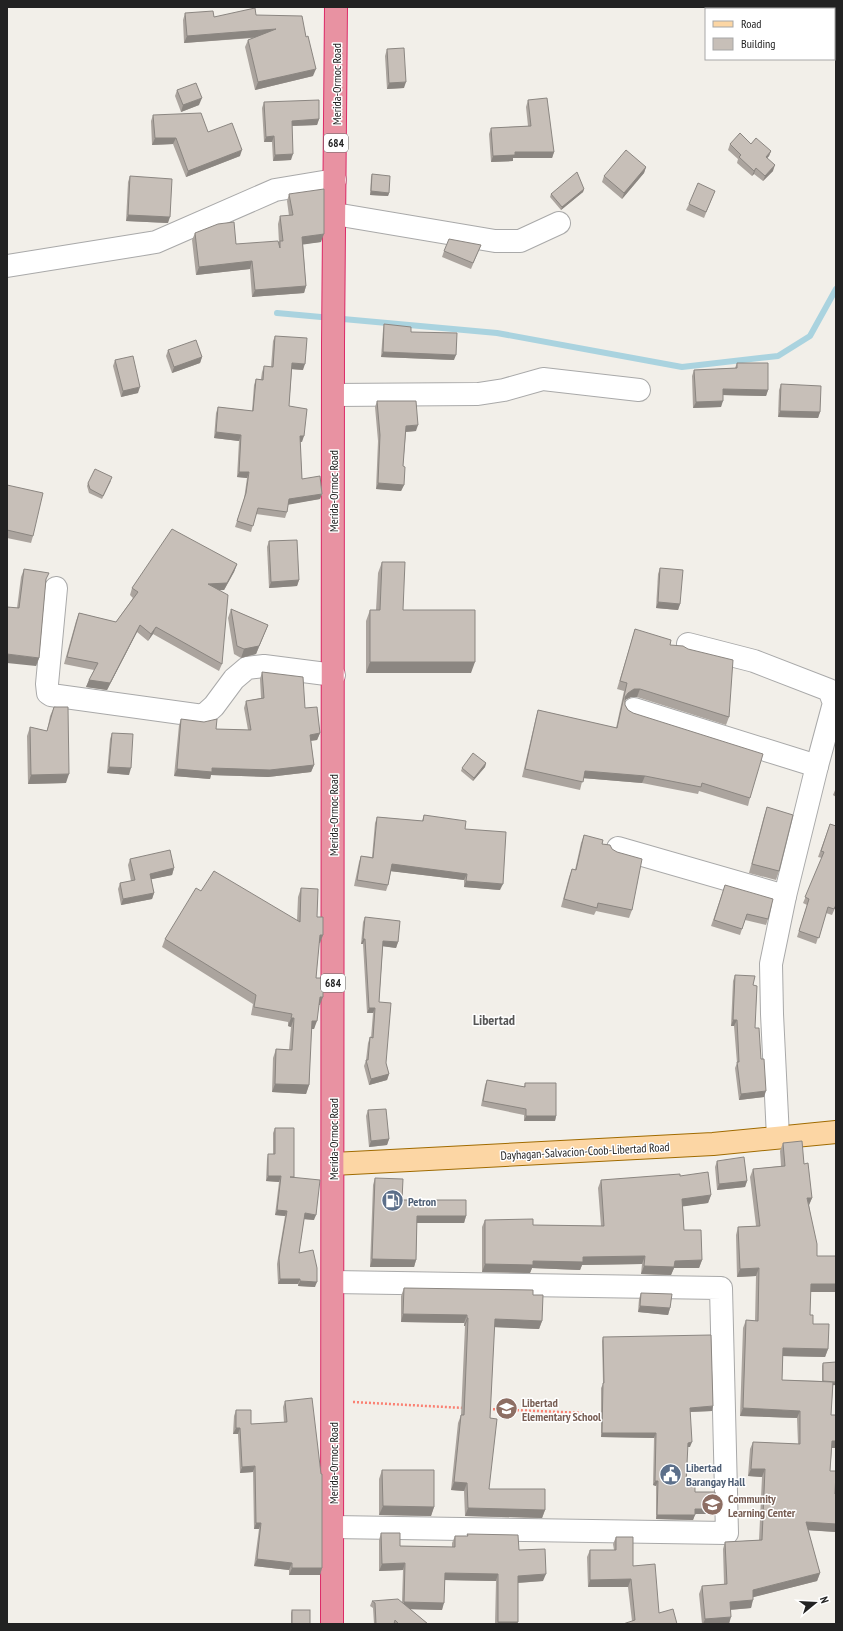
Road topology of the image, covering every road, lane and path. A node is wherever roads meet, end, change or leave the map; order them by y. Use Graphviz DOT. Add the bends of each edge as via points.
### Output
graph roads {
  1 [pos="336,7"];
  2 [pos="335,180"];
  3 [pos="335,214"];
  4 [pos="559,223"];
  5 [pos="7,266"];
  6 [pos="639,390"];
  7 [pos="333,395"];
  8 [pos="56,588"];
  9 [pos="688,644"];
  10 [pos="334,675"];
  11 [pos="835,703"];
  12 [pos="634,709"];
  13 [pos="817,766"];
  14 [pos="618,848"];
  15 [pos="785,896"];
  16 [pos="836,1132"];
  17 [pos="778,1137"];
  18 [pos="333,1164"];
  19 [pos="333,1282"];
  20 [pos="351,1402"];
  21 [pos="466,1408"];
  22 [pos="482,1409"];
  23 [pos="584,1413"];
  24 [pos="333,1527"];
  25 [pos="332,1624"];
  1 -- 2 [label="highway, Merida-Ormoc Road / 684"];
  2 -- 3 [label="highway, Merida-Ormoc Road / 684"];
  2 -- 5 [label="street" via="275,190 156,242"];
  3 -- 4 [label="street" via="495,241 520,241"];
  3 -- 7 [label="highway, Merida-Ormoc Road / 684"];
  6 -- 7 [label="street" via="543,379 478,394"];
  7 -- 10 [label="highway, Merida-Ormoc Road / 684"];
  8 -- 10 [label="street" via="46,684 48,693 52,695 203,716 214,706 234,679 247,668 264,666"];
  9 -- 11 [label="street" via="754,661 829,690"];
  10 -- 18 [label="highway, Merida-Ormoc Road / 684"];
  11 -- 13 [label="street"];
  12 -- 13 [label="street"];
  13 -- 15 [label="street"];
  14 -- 15 [label="street"];
  15 -- 17 [label="street" via="771,964"];
  16 -- 17 [label="main road, Dayhagan-Salvacion-Coob-Libertad Road"];
  17 -- 18 [label="main road, Dayhagan-Salvacion-Coob-Libertad Road" via="713,1144"];
  18 -- 19 [label="highway, Merida-Ormoc Road / 684"];
  19 -- 24 [label="highway, Merida-Ormoc Road / 684"];
  19 -- 24 [label="street" via="721,1288 727,1533"];
  20 -- 21 [label="path"];
  22 -- 23 [label="path"];
  24 -- 25 [label="highway, Merida-Ormoc Road / 684"];
}
